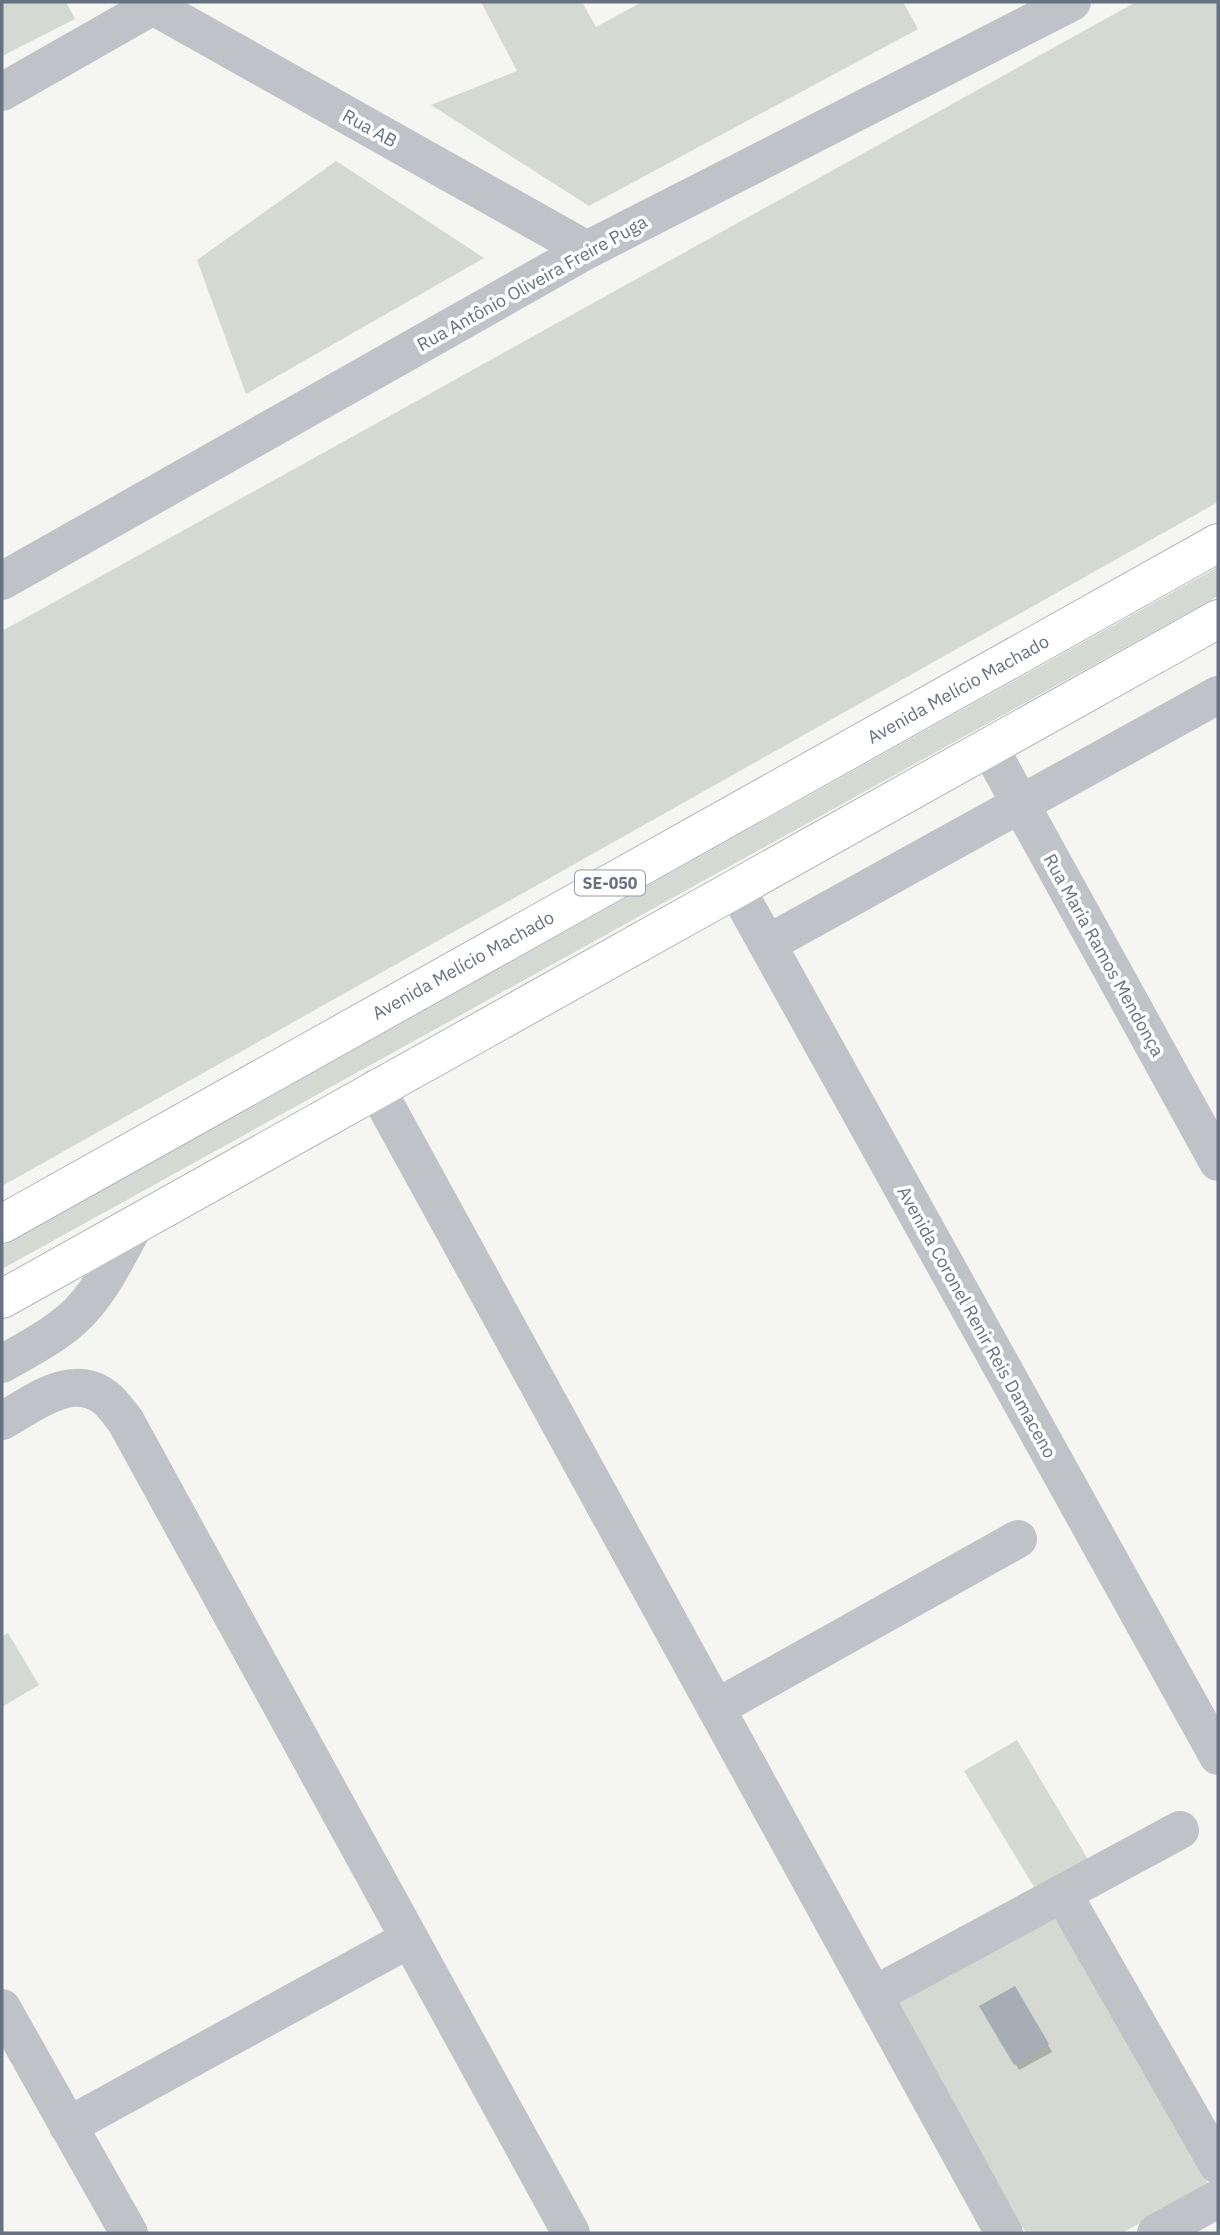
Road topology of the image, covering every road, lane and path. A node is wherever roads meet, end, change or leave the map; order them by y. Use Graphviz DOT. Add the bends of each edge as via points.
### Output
graph roads {
  1 [pos="1072,2"];
  2 [pos="156,4"];
  3 [pos="2,92"];
  4 [pos="587,250"];
  5 [pos="1218,543"];
  6 [pos="2,581"];
  7 [pos="1218,619"];
  8 [pos="1218,695"];
  9 [pos="989,747"];
  10 [pos="1021,804"];
  11 [pos="736,888"];
  12 [pos="767,944"];
  13 [pos="376,1088"];
  14 [pos="1218,1162"];
  15 [pos="2,1224"];
  16 [pos="134,1226"];
  17 [pos="2,1299"];
  18 [pos="2,1364"];
  19 [pos="2,1421"];
  20 [pos="1018,1539"];
  21 [pos="716,1707"];
  22 [pos="1218,1756"];
  23 [pos="1180,1830"];
  24 [pos="1063,1894"];
  25 [pos="409,1939"];
  26 [pos="874,1996"];
  27 [pos="2,2008"];
  28 [pos="68,2126"];
  29 [pos="1218,2165"];
  30 [pos="1218,2199"];
  31 [pos="130,2233"];
  32 [pos="571,2233"];
  33 [pos="1004,2233"];
  34 [pos="1156,2233"];
  1 -- 4 [label="street, Rua Antônio Oliveira Freire Puga"];
  2 -- 3 [label="street"];
  2 -- 4 [label="street, Rua AB"];
  4 -- 6 [label="street, Rua Antônio Oliveira Freire Puga"];
  5 -- 15 [label="main road, Avenida Melício Machado / SE-050"];
  7 -- 9 [label="main road"];
  8 -- 10 [label="street"];
  9 -- 10 [label="street, Rua Maria Ramos Mendonça"];
  9 -- 11 [label="main road"];
  10 -- 12 [label="street"];
  10 -- 14 [label="street, Rua Maria Ramos Mendonça"];
  11 -- 12 [label="street, Avenida Coronel Renir Reis Damaceno"];
  11 -- 13 [label="main road"];
  12 -- 22 [label="street, Avenida Coronel Renir Reis Damaceno"];
  13 -- 16 [label="main road"];
  13 -- 21 [label="street"];
  16 -- 17 [label="main road"];
  16 -- 18 [label="street" via="104,1280 72,1320"];
  19 -- 25 [label="street" via="57,1390 81,1386 106,1398 125,1420"];
  20 -- 21 [label="street"];
  21 -- 26 [label="street"];
  23 -- 24 [label="street"];
  24 -- 26 [label="street"];
  24 -- 29 [label="street"];
  25 -- 28 [label="street"];
  25 -- 32 [label="street"];
  26 -- 33 [label="street"];
  27 -- 28 [label="street"];
  28 -- 31 [label="street"];
  30 -- 34 [label="street"];
}
